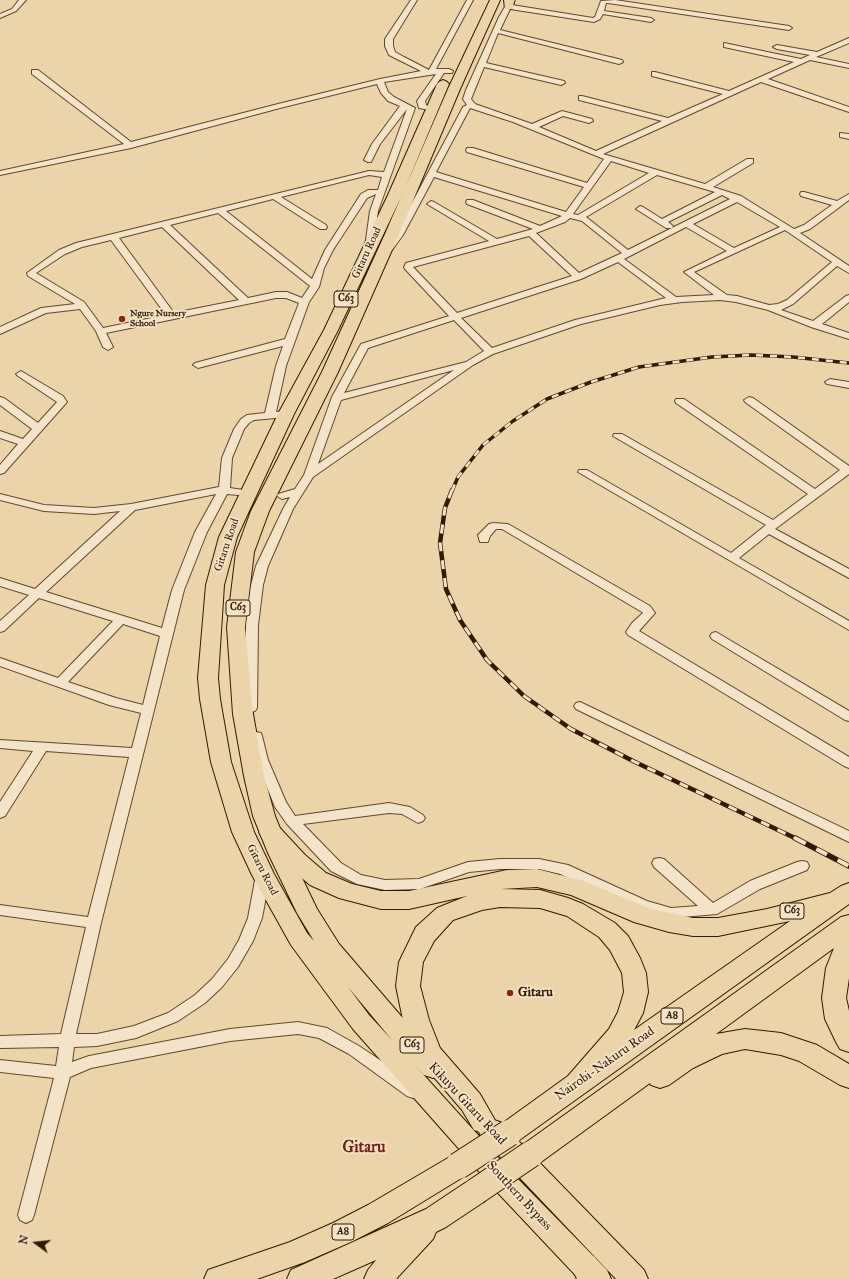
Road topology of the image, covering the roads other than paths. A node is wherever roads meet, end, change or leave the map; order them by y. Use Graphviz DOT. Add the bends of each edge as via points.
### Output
graph roads {
  1 [pos="24,0"];
  2 [pos="414,0"];
  3 [pos="470,0"];
  4 [pos="481,0"];
  5 [pos="495,0"];
  6 [pos="510,2"];
  7 [pos="600,12"];
  8 [pos="0,16"];
  9 [pos="474,16"];
  10 [pos="651,20"];
  11 [pos="789,28"];
  12 [pos="497,31"];
  13 [pos="849,40"];
  14 [pos="727,45"];
  15 [pos="835,46"];
  16 [pos="777,47"];
  17 [pos="849,48"];
  18 [pos="818,54"];
  19 [pos="809,58"];
  20 [pos="619,62"];
  21 [pos="800,62"];
  22 [pos="482,64"];
  23 [pos="849,66"];
  24 [pos="447,71"];
  25 [pos="35,72"];
  26 [pos="430,72"];
  27 [pos="655,74"];
  28 [pos="762,80"];
  29 [pos="380,81"];
  30 [pos="561,83"];
  31 [pos="732,94"];
  32 [pos="582,98"];
  33 [pos="407,107"];
  34 [pos="470,107"];
  35 [pos="454,109"];
  36 [pos="849,110"];
  37 [pos="589,121"];
  38 [pos="669,122"];
  39 [pos="532,127"];
  40 [pos="131,146"];
  41 [pos="470,150"];
  42 [pos="596,154"];
  43 [pos="609,158"];
  44 [pos="368,160"];
  45 [pos="750,161"];
  46 [pos="656,172"];
  47 [pos="0,173"];
  48 [pos="432,174"];
  49 [pos="387,175"];
  50 [pos="590,186"];
  51 [pos="706,187"];
  52 [pos="381,192"];
  53 [pos="722,192"];
  54 [pos="804,194"];
  55 [pos="273,196"];
  56 [pos="849,196"];
  57 [pos="738,198"];
  58 [pos="470,202"];
  59 [pos="431,204"];
  60 [pos="838,204"];
  61 [pos="640,209"];
  62 [pos="219,210"];
  63 [pos="568,215"];
  64 [pos="580,217"];
  65 [pos="662,222"];
  66 [pos="164,224"];
  67 [pos="687,224"];
  68 [pos="323,226"];
  69 [pos="786,227"];
  70 [pos="541,229"];
  71 [pos="676,230"];
  72 [pos="794,232"];
  73 [pos="531,233"];
  74 [pos="113,236"];
  75 [pos="496,242"];
  76 [pos="732,250"];
  77 [pos="376,253"];
  78 [pos="627,253"];
  79 [pos="618,258"];
  80 [pos="845,265"];
  81 [pos="578,277"];
  82 [pos="314,285"];
  83 [pos="726,298"];
  84 [pos="849,298"];
  85 [pos="246,300"];
  86 [pos="674,300"];
  87 [pos="304,302"];
  88 [pos="82,306"];
  89 [pos="769,308"];
  90 [pos="172,317"];
  91 [pos="454,317"];
  92 [pos="814,325"];
  93 [pos="0,330"];
  94 [pos="101,332"];
  95 [pos="849,336"];
  96 [pos="289,341"];
  97 [pos="108,347"];
  98 [pos="490,352"];
  99 [pos="470,363"];
  100 [pos="198,365"];
  101 [pos="21,374"];
  102 [pos="830,382"];
  103 [pos="849,385"];
  104 [pos="337,397"];
  105 [pos="0,400"];
  106 [pos="749,400"];
  107 [pos="680,401"];
  108 [pos="278,415"];
  109 [pos="38,428"];
  110 [pos="0,434"];
  111 [pos="618,436"];
  112 [pos="24,443"];
  113 [pos="848,469"];
  114 [pos="0,471"];
  115 [pos="583,472"];
  116 [pos="310,475"];
  117 [pos="224,490"];
  118 [pos="300,491"];
  119 [pos="239,492"];
  120 [pos="816,494"];
  121 [pos="282,496"];
  122 [pos="0,497"];
  123 [pos="131,507"];
  124 [pos="771,527"];
  125 [pos="484,540"];
  126 [pos="732,558"];
  127 [pos="849,574"];
  128 [pos="0,582"];
  129 [pos="37,594"];
  130 [pos="121,619"];
  131 [pos="849,626"];
  132 [pos="0,628"];
  133 [pos="168,634"];
  134 [pos="716,636"];
  135 [pos="0,662"];
  136 [pos="60,683"];
  137 [pos="580,706"];
  138 [pos="148,710"];
  139 [pos="849,716"];
  140 [pos="0,744"];
  141 [pos="43,746"];
  142 [pos="137,753"];
  143 [pos="849,763"];
  144 [pos="0,813"];
  145 [pos="418,818"];
  146 [pos="292,821"];
  147 [pos="270,832"];
  148 [pos="849,837"];
  149 [pos="659,863"];
  150 [pos="802,866"];
  151 [pos="263,875"];
  152 [pos="842,897"];
  153 [pos="0,910"];
  154 [pos="712,910"];
  155 [pos="94,922"];
  156 [pos="849,924"];
  157 [pos="849,941"];
  158 [pos="67,1041"];
  159 [pos="0,1042"];
  160 [pos="849,1042"];
  161 [pos="0,1066"];
  162 [pos="63,1073"];
  163 [pos="849,1077"];
  164 [pos="576,1084"];
  165 [pos="593,1109"];
  166 [pos="442,1111"];
  167 [pos="483,1122"];
  168 [pos="26,1215"];
  169 [pos="436,1218"];
  170 [pos="591,1275"];
  171 [pos="218,1279"];
  172 [pos="301,1279"];
  173 [pos="378,1279"];
  174 [pos="634,1279"];
  1 -- 8 [label="street" via="14,10"];
  2 -- 26 [label="street" via="389,39 389,46 392,53 401,59"];
  3 -- 26 [label="street"];
  4 -- 9 [label="main road"];
  5 -- 77 [label="main road, Gitaru Road / C63"];
  6 -- 7 [label="street" via="590,20 598,18"];
  6 -- 12 [label="street"];
  7 -- 10 [label="street"];
  7 -- 11 [label="street" via="603,2 608,1"];
  12 -- 20 [label="street"];
  12 -- 22 [label="street"];
  13 -- 15 [label="street"];
  14 -- 21 [label="street"];
  15 -- 17 [label="street"];
  15 -- 18 [label="street"];
  16 -- 18 [label="street"];
  18 -- 19 [label="street"];
  19 -- 21 [label="street"];
  19 -- 23 [label="street"];
  21 -- 28 [label="street"];
  22 -- 30 [label="street"];
  22 -- 34 [label="street" via="467,99"];
  24 -- 26 [label="street"];
  24 -- 33 [label="street" via="424,106"];
  24 -- 77 [label="main road, Gitaru Road / C63"];
  25 -- 40 [label="street"];
  26 -- 29 [label="street"];
  27 -- 31 [label="street"];
  28 -- 31 [label="street"];
  28 -- 36 [label="street"];
  29 -- 33 [label="street" via="391,99"];
  29 -- 40 [label="street"];
  31 -- 38 [label="street"];
  32 -- 38 [label="street"];
  33 -- 44 [label="street" via="376,144"];
  33 -- 49 [label="street"];
  34 -- 35 [label="street"];
  34 -- 39 [label="street"];
  34 -- 48 [label="street"];
  37 -- 39 [label="street" via="562,113"];
  38 -- 42 [label="street"];
  39 -- 42 [label="street"];
  40 -- 47 [label="street"];
  41 -- 50 [label="street"];
  42 -- 43 [label="street"];
  43 -- 46 [label="street"];
  43 -- 50 [label="street"];
  45 -- 51 [label="street"];
  46 -- 51 [label="street"];
  46 -- 64 [label="street"];
  48 -- 63 [label="street"];
  48 -- 77 [label="street" via="400,233"];
  49 -- 52 [label="street"];
  49 -- 55 [label="street" via="368,173"];
  50 -- 63 [label="street"];
  51 -- 53 [label="street"];
  52 -- 77 [label="street" via="374,211"];
  52 -- 82 [label="street" via="371,192 364,196 329,250"];
  53 -- 57 [label="street"];
  53 -- 65 [label="street"];
  54 -- 60 [label="street"];
  55 -- 62 [label="street"];
  55 -- 68 [label="street"];
  56 -- 60 [label="street"];
  57 -- 67 [label="street"];
  57 -- 69 [label="street"];
  58 -- 70 [label="street"];
  59 -- 75 [label="street"];
  60 -- 72 [label="street" via="807,227"];
  61 -- 65 [label="street"];
  62 -- 66 [label="street"];
  62 -- 82 [label="street"];
  63 -- 64 [label="street"];
  63 -- 70 [label="street"];
  64 -- 78 [label="street" via="591,222"];
  65 -- 71 [label="street"];
  66 -- 74 [label="street"];
  66 -- 85 [label="street"];
  67 -- 71 [label="street"];
  67 -- 76 [label="street"];
  69 -- 72 [label="street"];
  69 -- 76 [label="street"];
  70 -- 73 [label="street"];
  71 -- 78 [label="street"];
  72 -- 80 [label="street"];
  73 -- 75 [label="street"];
  73 -- 81 [label="street"];
  74 -- 88 [label="street" via="70,248 31,272"];
  74 -- 90 [label="street"];
  75 -- 91 [label="street" via="409,266"];
  76 -- 83 [label="street" via="688,272"];
  77 -- 108 [label="main road, Gitaru Road / C63"];
  77 -- 147 [label="main road, Gitaru Road / C63" via="330,372 260,511 245,552 236,627 242,706 254,776"];
  78 -- 79 [label="street"];
  79 -- 81 [label="street"];
  79 -- 86 [label="street"];
  80 -- 89 [label="street" via="785,306"];
  81 -- 91 [label="street"];
  82 -- 87 [label="street"];
  83 -- 86 [label="street"];
  83 -- 89 [label="street"];
  84 -- 92 [label="street"];
  85 -- 87 [label="street" via="282,294"];
  85 -- 90 [label="street"];
  86 -- 98 [label="street" via="608,314"];
  87 -- 96 [label="street"];
  88 -- 93 [label="street" via="44,310"];
  88 -- 94 [label="street"];
  89 -- 92 [label="street"];
  90 -- 94 [label="street"];
  91 -- 98 [label="street"];
  91 -- 104 [label="street" via="364,346"];
  92 -- 95 [label="street"];
  94 -- 97 [label="street"];
  96 -- 100 [label="street"];
  96 -- 108 [label="street" via="281,366"];
  98 -- 99 [label="street"];
  99 -- 104 [label="street"];
  99 -- 116 [label="street"];
  101 -- 109 [label="street" via="62,401"];
  102 -- 103 [label="street"];
  104 -- 116 [label="street"];
  105 -- 109 [label="street"];
  106 -- 113 [label="street"];
  107 -- 120 [label="street"];
  108 -- 117 [label="street" via="251,417 239,429 227,458"];
  108 -- 151 [label="main road, Gitaru Road / C63" via="222,554 214,585 208,678 221,762 243,832"];
  109 -- 112 [label="street"];
  110 -- 112 [label="street"];
  111 -- 124 [label="street"];
  112 -- 114 [label="street"];
  113 -- 120 [label="street"];
  115 -- 126 [label="street"];
  116 -- 118 [label="street"];
  117 -- 119 [label="street"];
  117 -- 123 [label="street"];
  117 -- 133 [label="street" via="201,532 184,573"];
  118 -- 121 [label="street"];
  118 -- 146 [label="street" via="288,509 262,566 251,645 252,722 262,760 280,804"];
  120 -- 124 [label="street"];
  122 -- 123 [label="street" via="60,510 94,511"];
  123 -- 129 [label="street"];
  124 -- 126 [label="street"];
  124 -- 127 [label="street"];
  125 -- 143 [label="street" via="484,536 493,526 504,526 646,609 648,615 632,632"];
  126 -- 131 [label="street"];
  128 -- 129 [label="street"];
  129 -- 130 [label="street"];
  129 -- 132 [label="street"];
  130 -- 133 [label="street"];
  130 -- 136 [label="street"];
  133 -- 138 [label="street"];
  134 -- 139 [label="street"];
  135 -- 136 [label="street"];
  136 -- 138 [label="street" via="113,702"];
  137 -- 148 [label="street"];
  138 -- 142 [label="street"];
  140 -- 141 [label="street"];
  141 -- 142 [label="street"];
  141 -- 144 [label="street"];
  142 -- 155 [label="street"];
  145 -- 146 [label="street" via="405,810 389,808"];
  146 -- 154 [label="street" via="336,867 357,880 385,885 420,884 468,868 500,864 539,864 563,869 643,905 671,913"];
  147 -- 152 [label="highway, C63" via="297,861 318,878 347,892 381,900 409,900 506,879 537,878 576,887 642,916 693,927 718,927 767,918"];
  147 -- 167 [label="main road, Kikuyu Gitaru Road / C63" via="301,900 331,950 404,1037"];
  149 -- 154 [label="street"];
  150 -- 154 [label="street" via="755,885"];
  151 -- 158 [label="street" via="255,918 246,941 234,963 200,999 173,1017 136,1032 97,1040"];
  151 -- 166 [label="main road, Gitaru Road / C63" via="299,939 361,1022"];
  152 -- 164 [label="highway, Nairobi-Nakuru Road / A8"];
  153 -- 155 [label="street"];
  155 -- 158 [label="street"];
  156 -- 165 [label="highway, A8"];
  157 -- 160 [label="highway" via="838,968 834,998 838,1019"];
  158 -- 159 [label="street"];
  158 -- 162 [label="street"];
  161 -- 162 [label="street"];
  162 -- 166 [label="street" via="88,1062 230,1035 298,1028 322,1032 354,1050"];
  162 -- 168 [label="street"];
  163 -- 165 [label="highway" via="808,1053 781,1044 762,1040 733,1040 690,1057 659,1078"];
  164 -- 167 [label="highway" via="618,1036 630,1013 636,992 634,973 619,943 607,930 586,916 560,904 540,899 500,898 480,901 445,914 425,934 418,946 411,962 408,986 416,1020 430,1054 471,1102"];
  164 -- 171 [label="highway, Nairobi-Nakuru Road / A8, bridge" via="509,1133 378,1214 294,1253"];
  165 -- 169 [label="highway, A8, bridge"];
  166 -- 170 [label="main road, Southern Bypass / C63"];
  167 -- 174 [label="main road, Kikuyu Gitaru Road / C63"];
  169 -- 172 [label="highway, A8" via="388,1242"];
  169 -- 173 [label="highway"];
}
